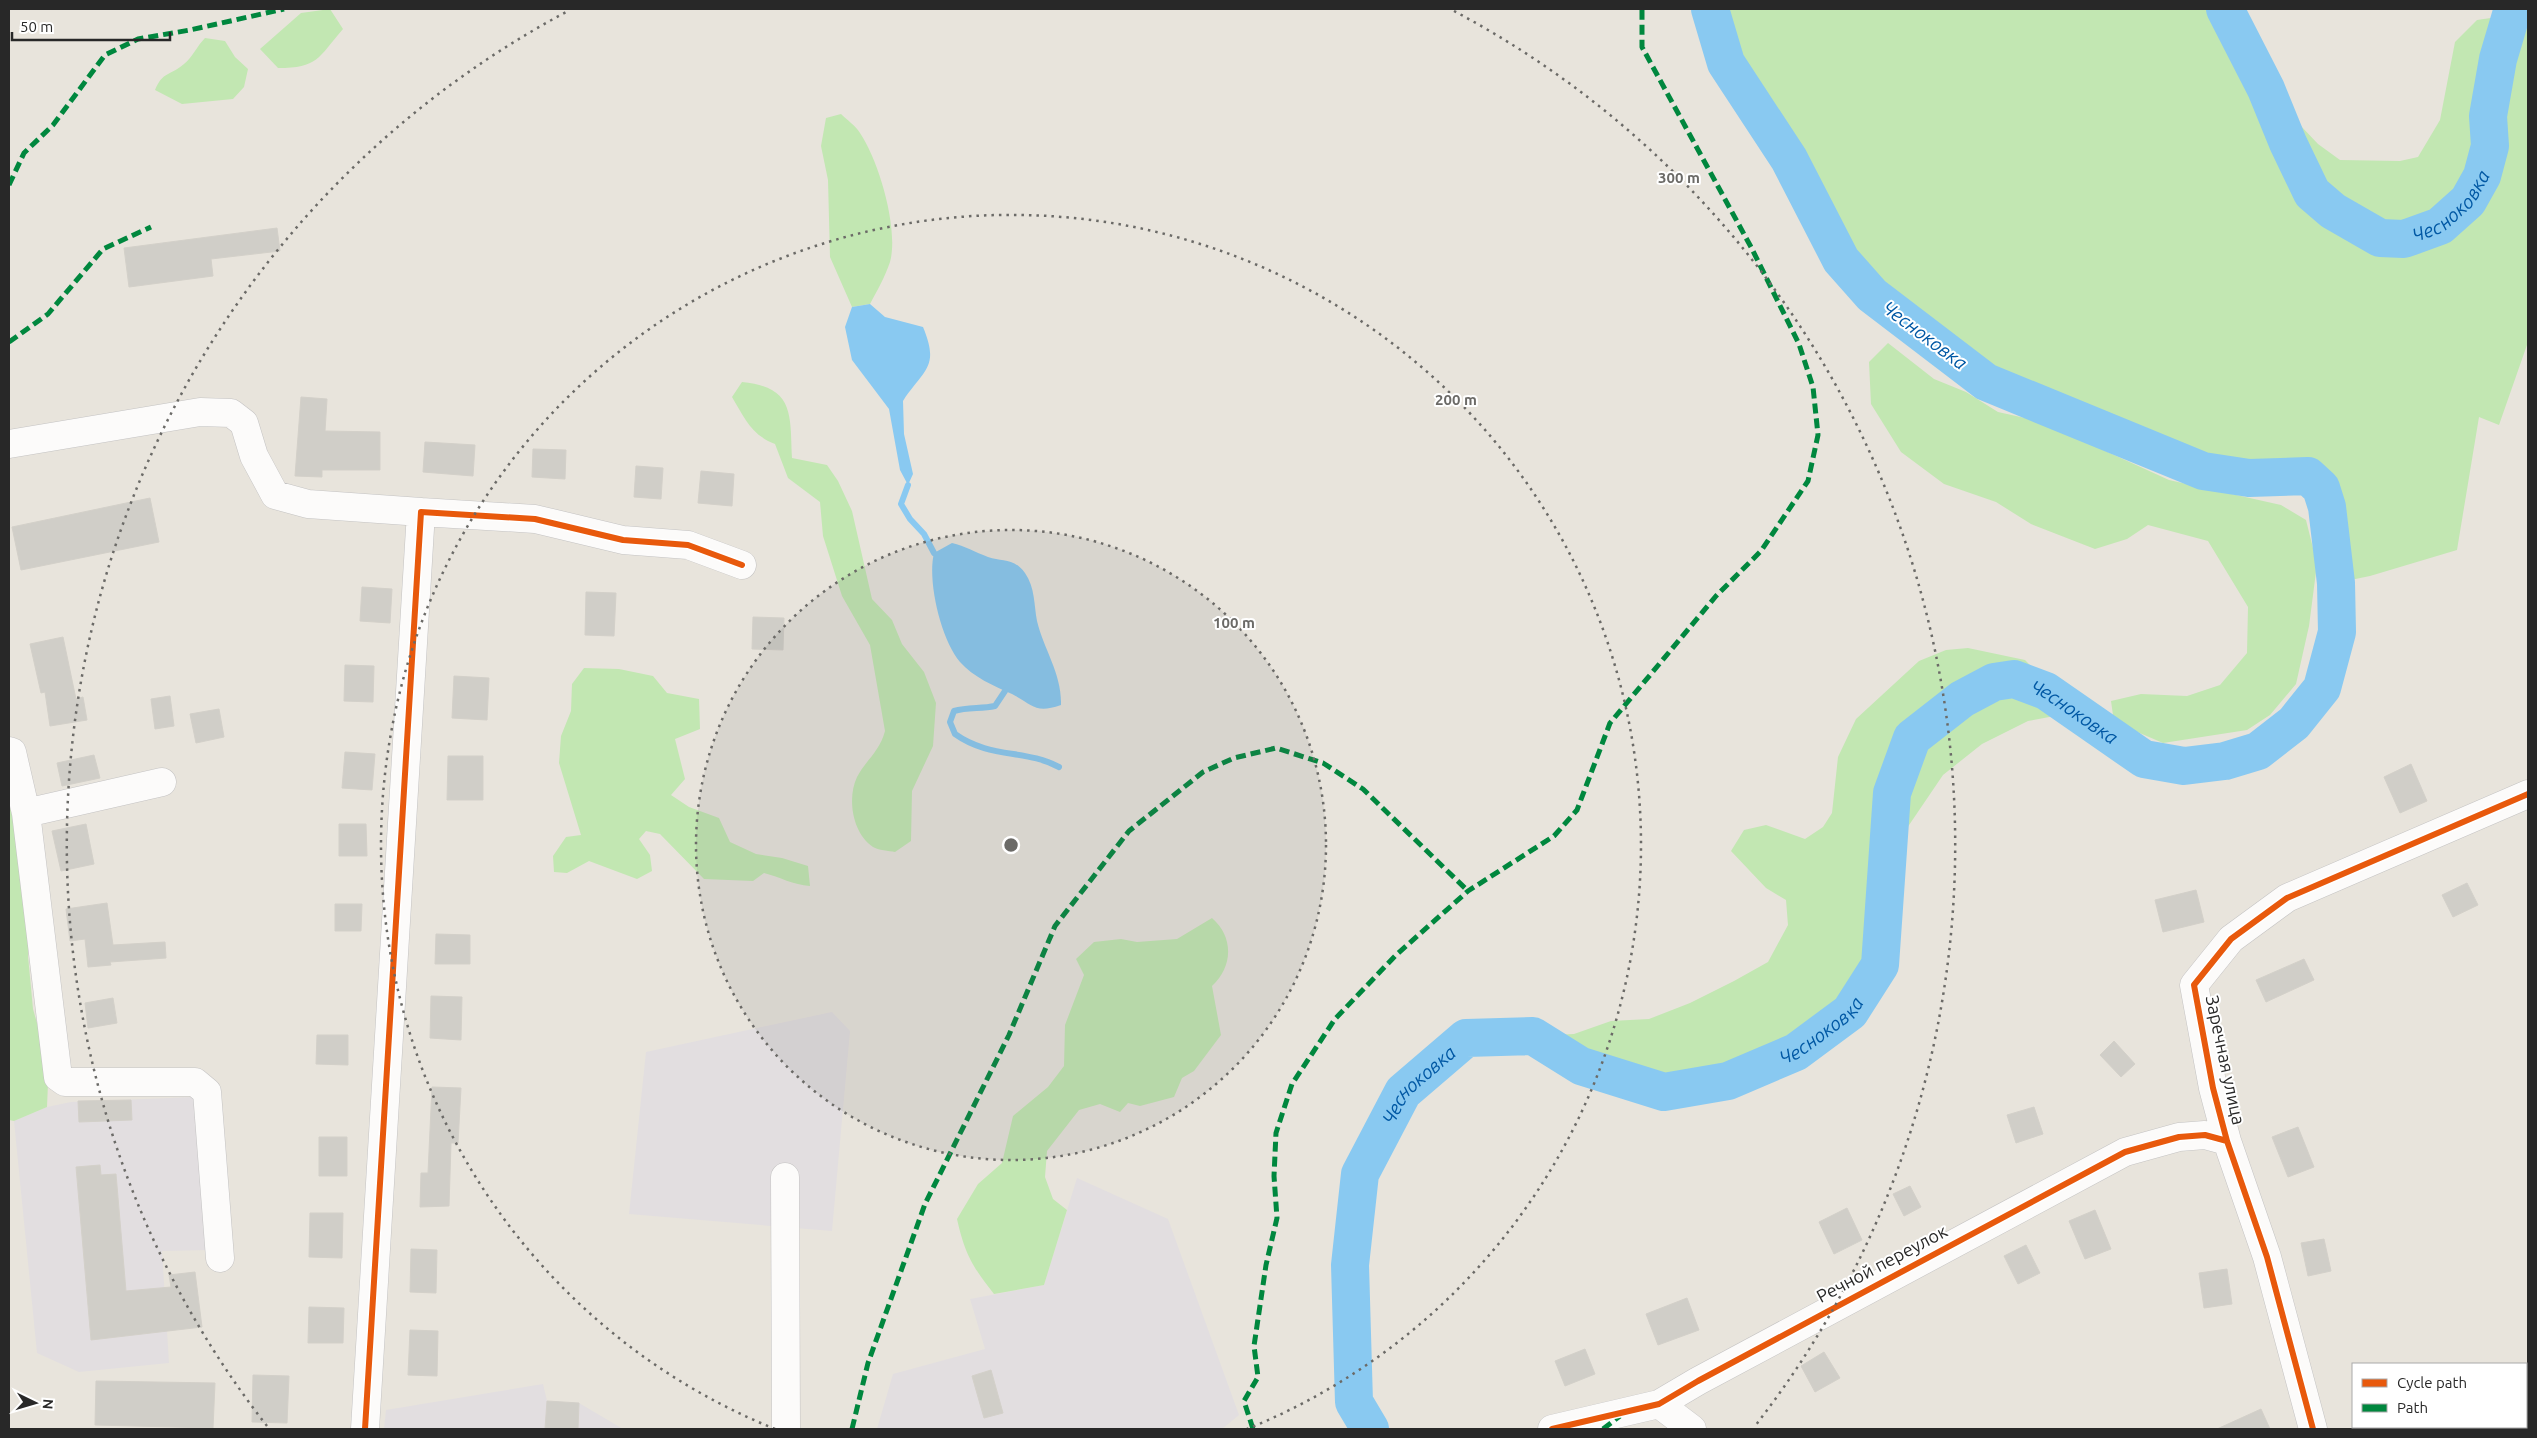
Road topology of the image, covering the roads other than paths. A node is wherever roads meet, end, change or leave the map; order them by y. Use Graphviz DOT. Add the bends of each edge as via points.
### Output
graph roads {
  1 [pos="9,444"];
  2 [pos="421,512"];
  3 [pos="742,566"];
  4 [pos="9,750"];
  5 [pos="162,782"];
  6 [pos="2528,794"];
  7 [pos="26,813"];
  8 [pos="2228,1141"];
  9 [pos="785,1177"];
  10 [pos="220,1258"];
  11 [pos="1659,1404"];
  12 [pos="365,1429"];
  13 [pos="786,1429"];
  14 [pos="1552,1429"];
  15 [pos="1692,1429"];
  16 [pos="2313,1429"];
  1 -- 2 [label="street" via="200,412 231,413 244,423 254,456 275,495 308,504"];
  2 -- 3 [label="street" via="535,519 624,540 688,545"];
  2 -- 12 [label="street"];
  4 -- 7 [label="street"];
  5 -- 7 [label="street"];
  6 -- 8 [label="street, Заречная улица" via="2287,898 2231,939 2194,986 2213,1088"];
  7 -- 10 [label="street" via="58,1077 65,1082 195,1082 207,1092"];
  8 -- 11 [label="street, Речной переулок" via="2206,1136 2179,1137 2124,1152"];
  8 -- 16 [label="street, Заречная улица" via="2267,1257"];
  9 -- 13 [label="street"];
  11 -- 14 [label="street, Речной переулок"];
  11 -- 15 [label="street"];
}
